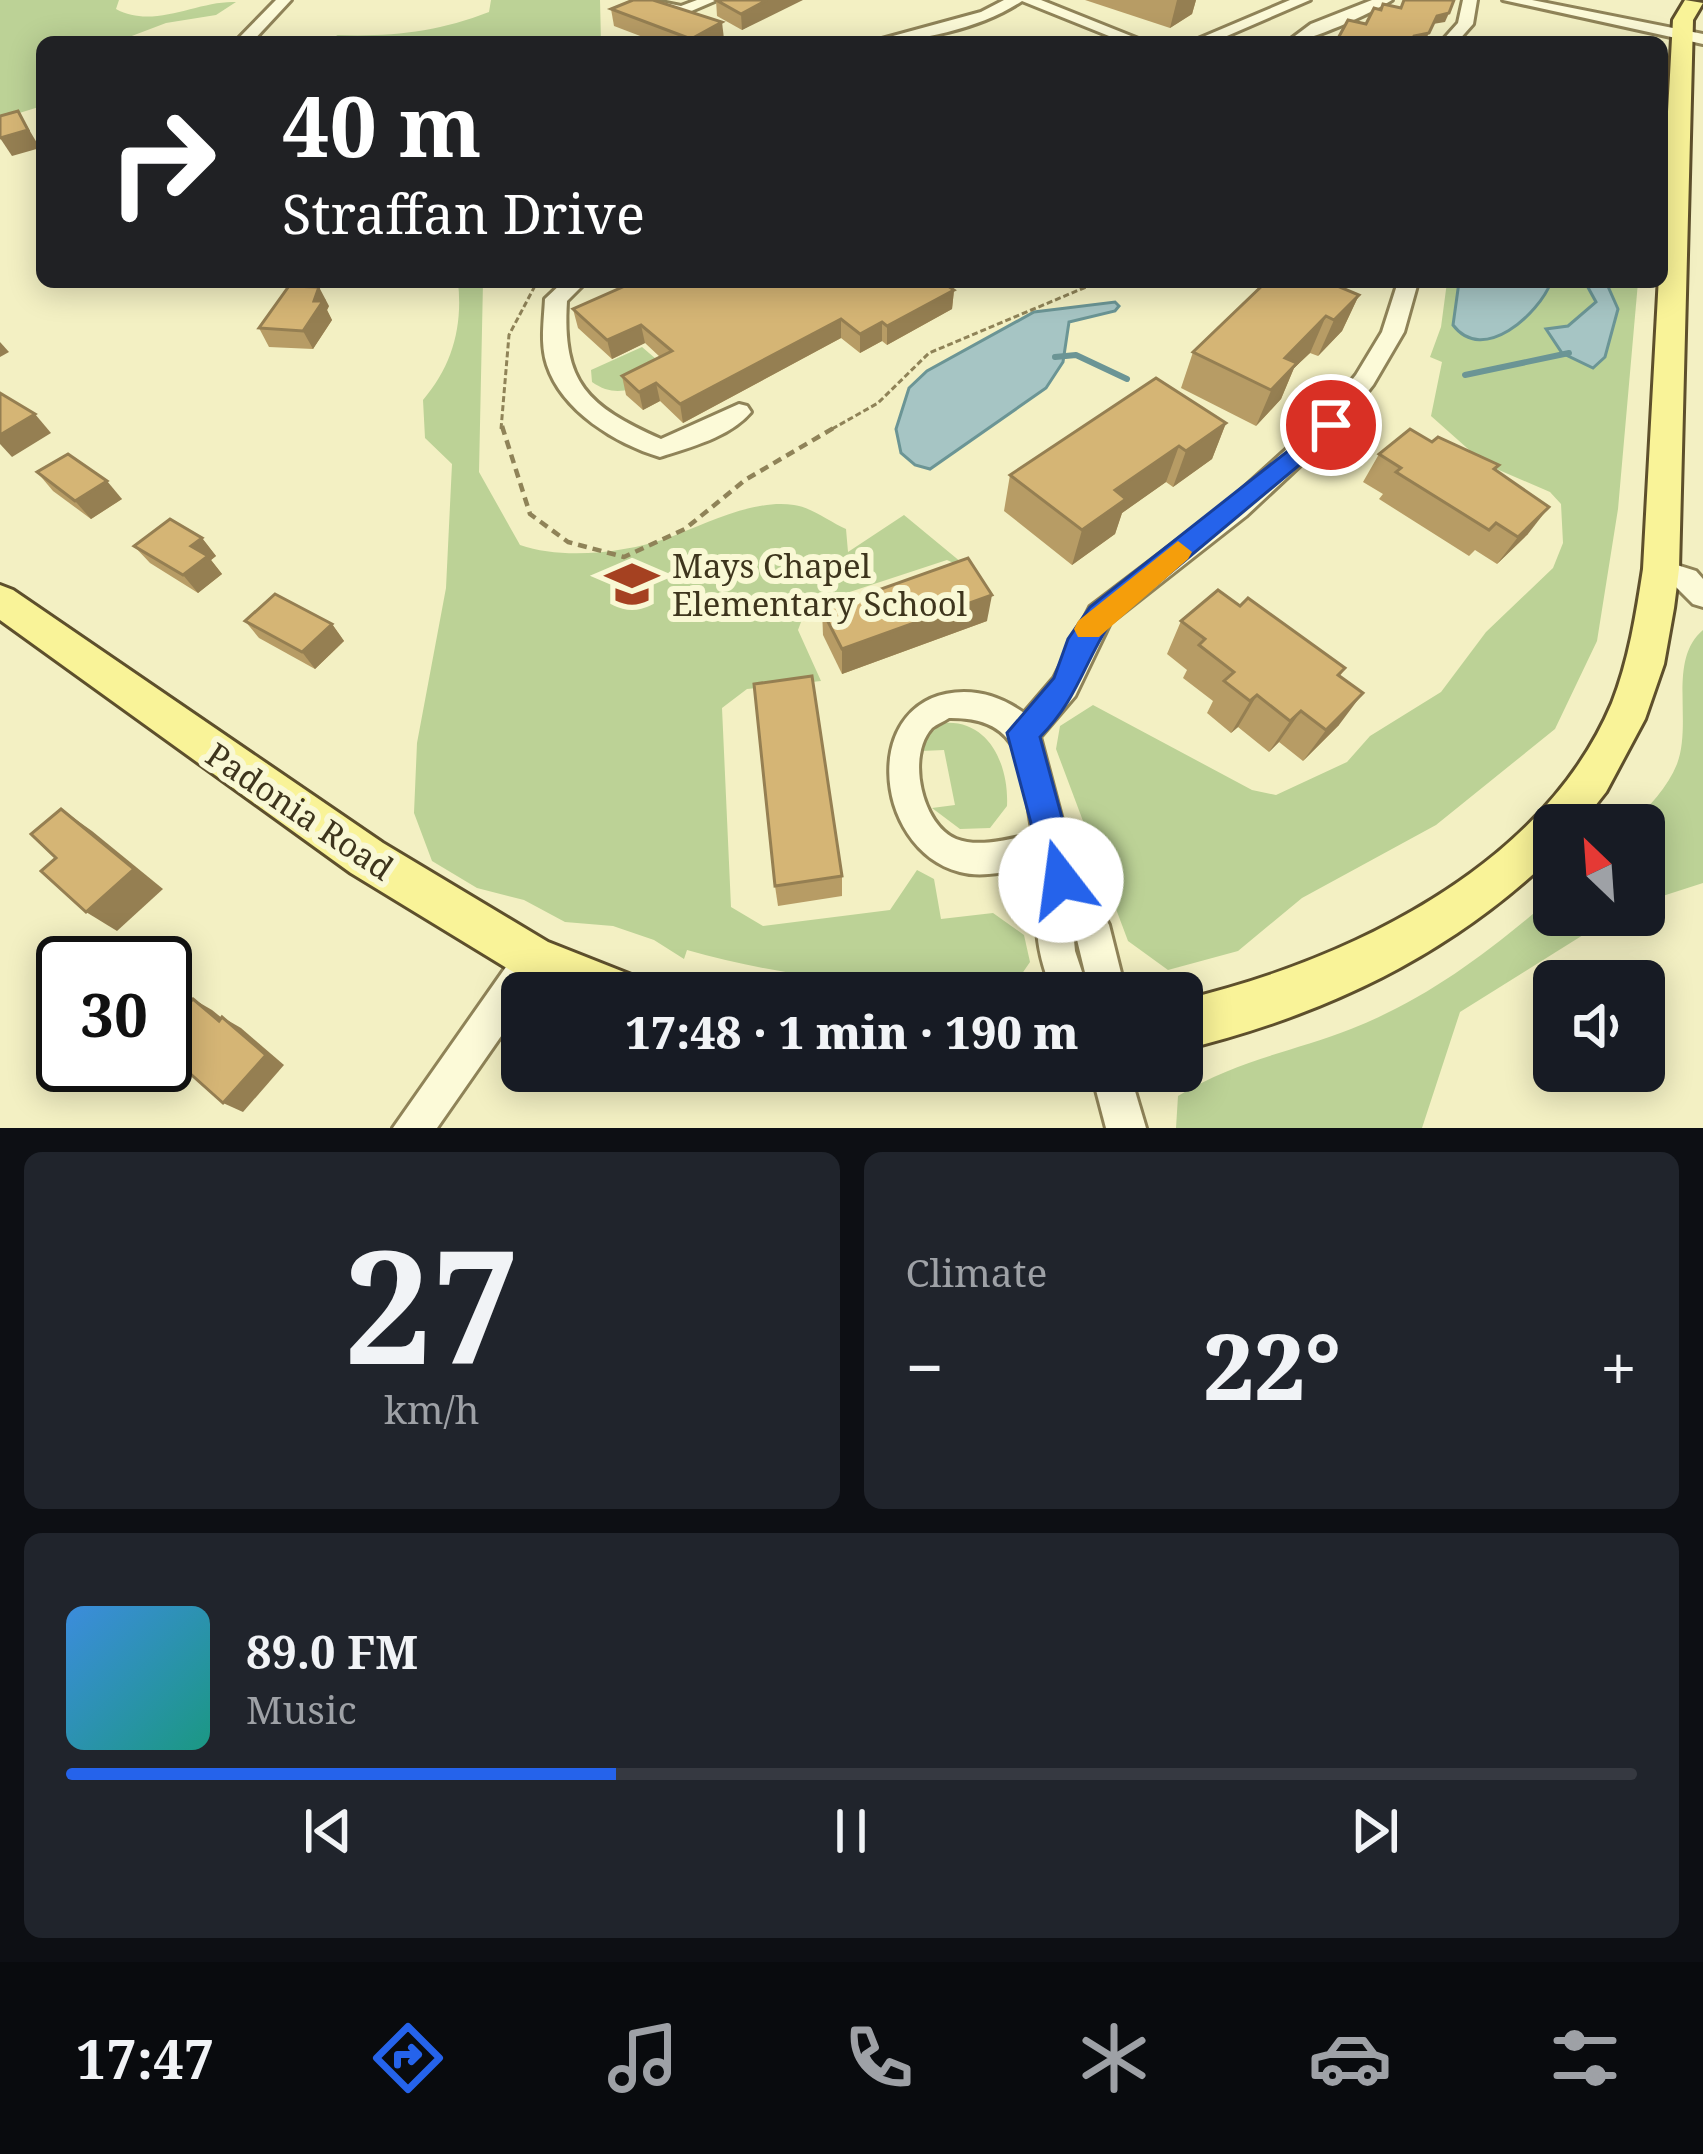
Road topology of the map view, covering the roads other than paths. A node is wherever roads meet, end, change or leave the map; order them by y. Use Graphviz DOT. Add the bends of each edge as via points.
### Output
graph roads {
  1 [pos="284,0"];
  2 [pos="658,0"];
  3 [pos="710,0"];
  4 [pos="1015,0"];
  5 [pos="1028,0"];
  6 [pos="1303,0"];
  7 [pos="1343,0"];
  8 [pos="1384,0"];
  9 [pos="1470,0"];
  10 [pos="1510,0"];
  11 [pos="1587,0"];
  12 [pos="1361,8"];
  13 [pos="682,10"];
  14 [pos="1534,20"];
  15 [pos="1693,23"];
  16 [pos="714,24"];
  17 [pos="249,36"];
  18 [pos="903,36"];
  19 [pos="1122,36"];
  20 [pos="1214,36"];
  21 [pos="1303,36"];
  22 [pos="1454,36"];
  23 [pos="1609,36"];
  24 [pos="1668,236"];
  25 [pos="1668,260"];
  26 [pos="569,288"];
  27 [pos="1406,288"];
  28 [pos="739,412"];
  29 [pos="1688,580"];
  30 [pos="0,600"];
  31 [pos="1023,733"];
  32 [pos="1057,864"];
  33 [pos="532,960"];
  34 [pos="563,972"];
  35 [pos="1065,972"];
  36 [pos="1102,972"];
  37 [pos="1203,1019"];
  38 [pos="1116,1092"];
  39 [pos="413,1128"];
  40 [pos="1126,1128"];
  1 -- 17 [label="street"];
  2 -- 13 [label="street"];
  3 -- 13 [label="street"];
  4 -- 18 [label="street"];
  5 -- 19 [label="street"];
  6 -- 20 [label="street"];
  7 -- 12 [label="street"];
  8 -- 12 [label="street"];
  9 -- 22 [label="street"];
  10 -- 15 [label="street"];
  11 -- 15 [label="street"];
  12 -- 21 [label="street"];
  13 -- 16 [label="street"];
  14 -- 23 [label="street"];
  15 -- 24 [label="main road"];
  25 -- 29 [label="main road"];
  26 -- 28 [label="street" via="556,299 561,374 624,433 660,448"];
  27 -- 31 [label="street" via="1394,337 1360,392 1301,452 1100,615 1060,693"];
  29 -- 37 [label="main road" via="1652,634 1626,718 1578,797 1539,841 1485,887 1357,968"];
  30 -- 33 [label="main road, Padonia Road" via="367,858"];
  31 -- 32 [label="street"];
  31 -- 32 [label="street" via="975,704 929,713 903,750 911,809 946,853"];
  32 -- 35 [label="street" via="1052,902"];
  32 -- 36 [label="street" via="1082,904"];
  33 -- 34 [label="main road, Padonia Road"];
  33 -- 39 [label="street"];
  38 -- 40 [label="street"];
}
